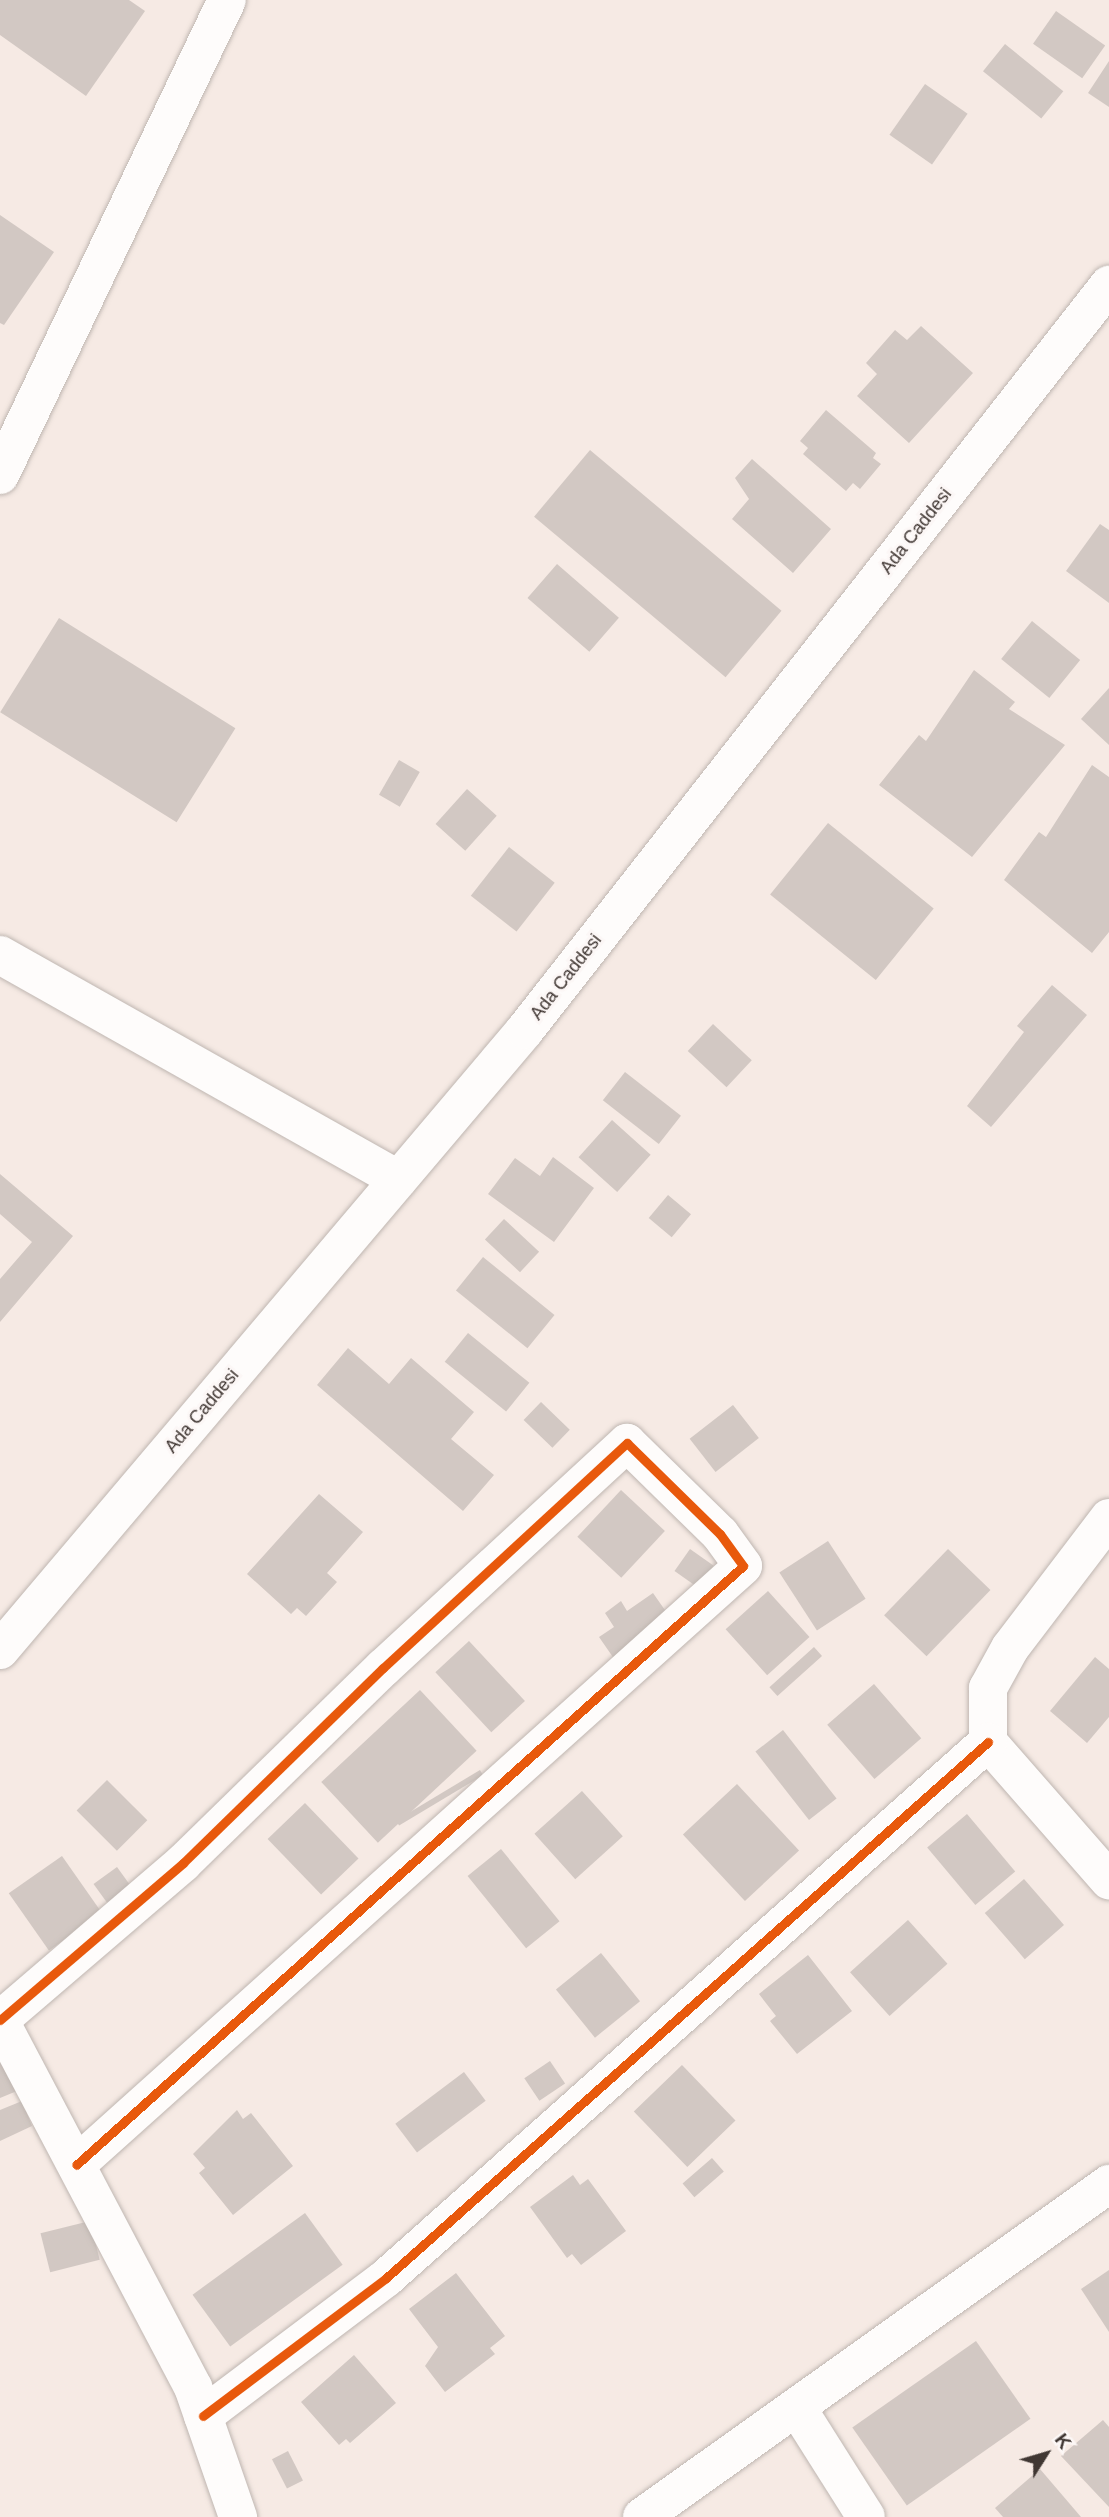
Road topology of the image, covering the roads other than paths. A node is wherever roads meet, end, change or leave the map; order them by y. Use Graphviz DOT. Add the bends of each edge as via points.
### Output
graph roads {
  1 [pos="227,0"];
  2 [pos="1109,285"];
  3 [pos="0,475"];
  4 [pos="0,955"];
  5 [pos="398,1179"];
  6 [pos="1109,1518"];
  7 [pos="0,1650"];
  8 [pos="988,1742"];
  9 [pos="1109,1880"];
  10 [pos="0,2021"];
  11 [pos="76,2165"];
  12 [pos="1109,2184"];
  13 [pos="799,2411"];
  14 [pos="203,2416"];
  15 [pos="238,2517"];
  16 [pos="642,2517"];
  17 [pos="866,2517"];
  1 -- 3 [label="street"];
  2 -- 5 [label="street, Ada Caddesi" via="525,1030"];
  4 -- 5 [label="street"];
  5 -- 7 [label="street, Ada Caddesi"];
  6 -- 8 [label="street" via="1010,1648 988,1688"];
  8 -- 9 [label="street"];
  8 -- 14 [label="street" via="386,2278"];
  10 -- 11 [label="street"];
  10 -- 11 [label="street" via="183,1863 627,1443 720,1534 743,1566"];
  11 -- 14 [label="street"];
  12 -- 13 [label="street"];
  13 -- 16 [label="street"];
  13 -- 17 [label="street"];
  14 -- 15 [label="street"];
}
